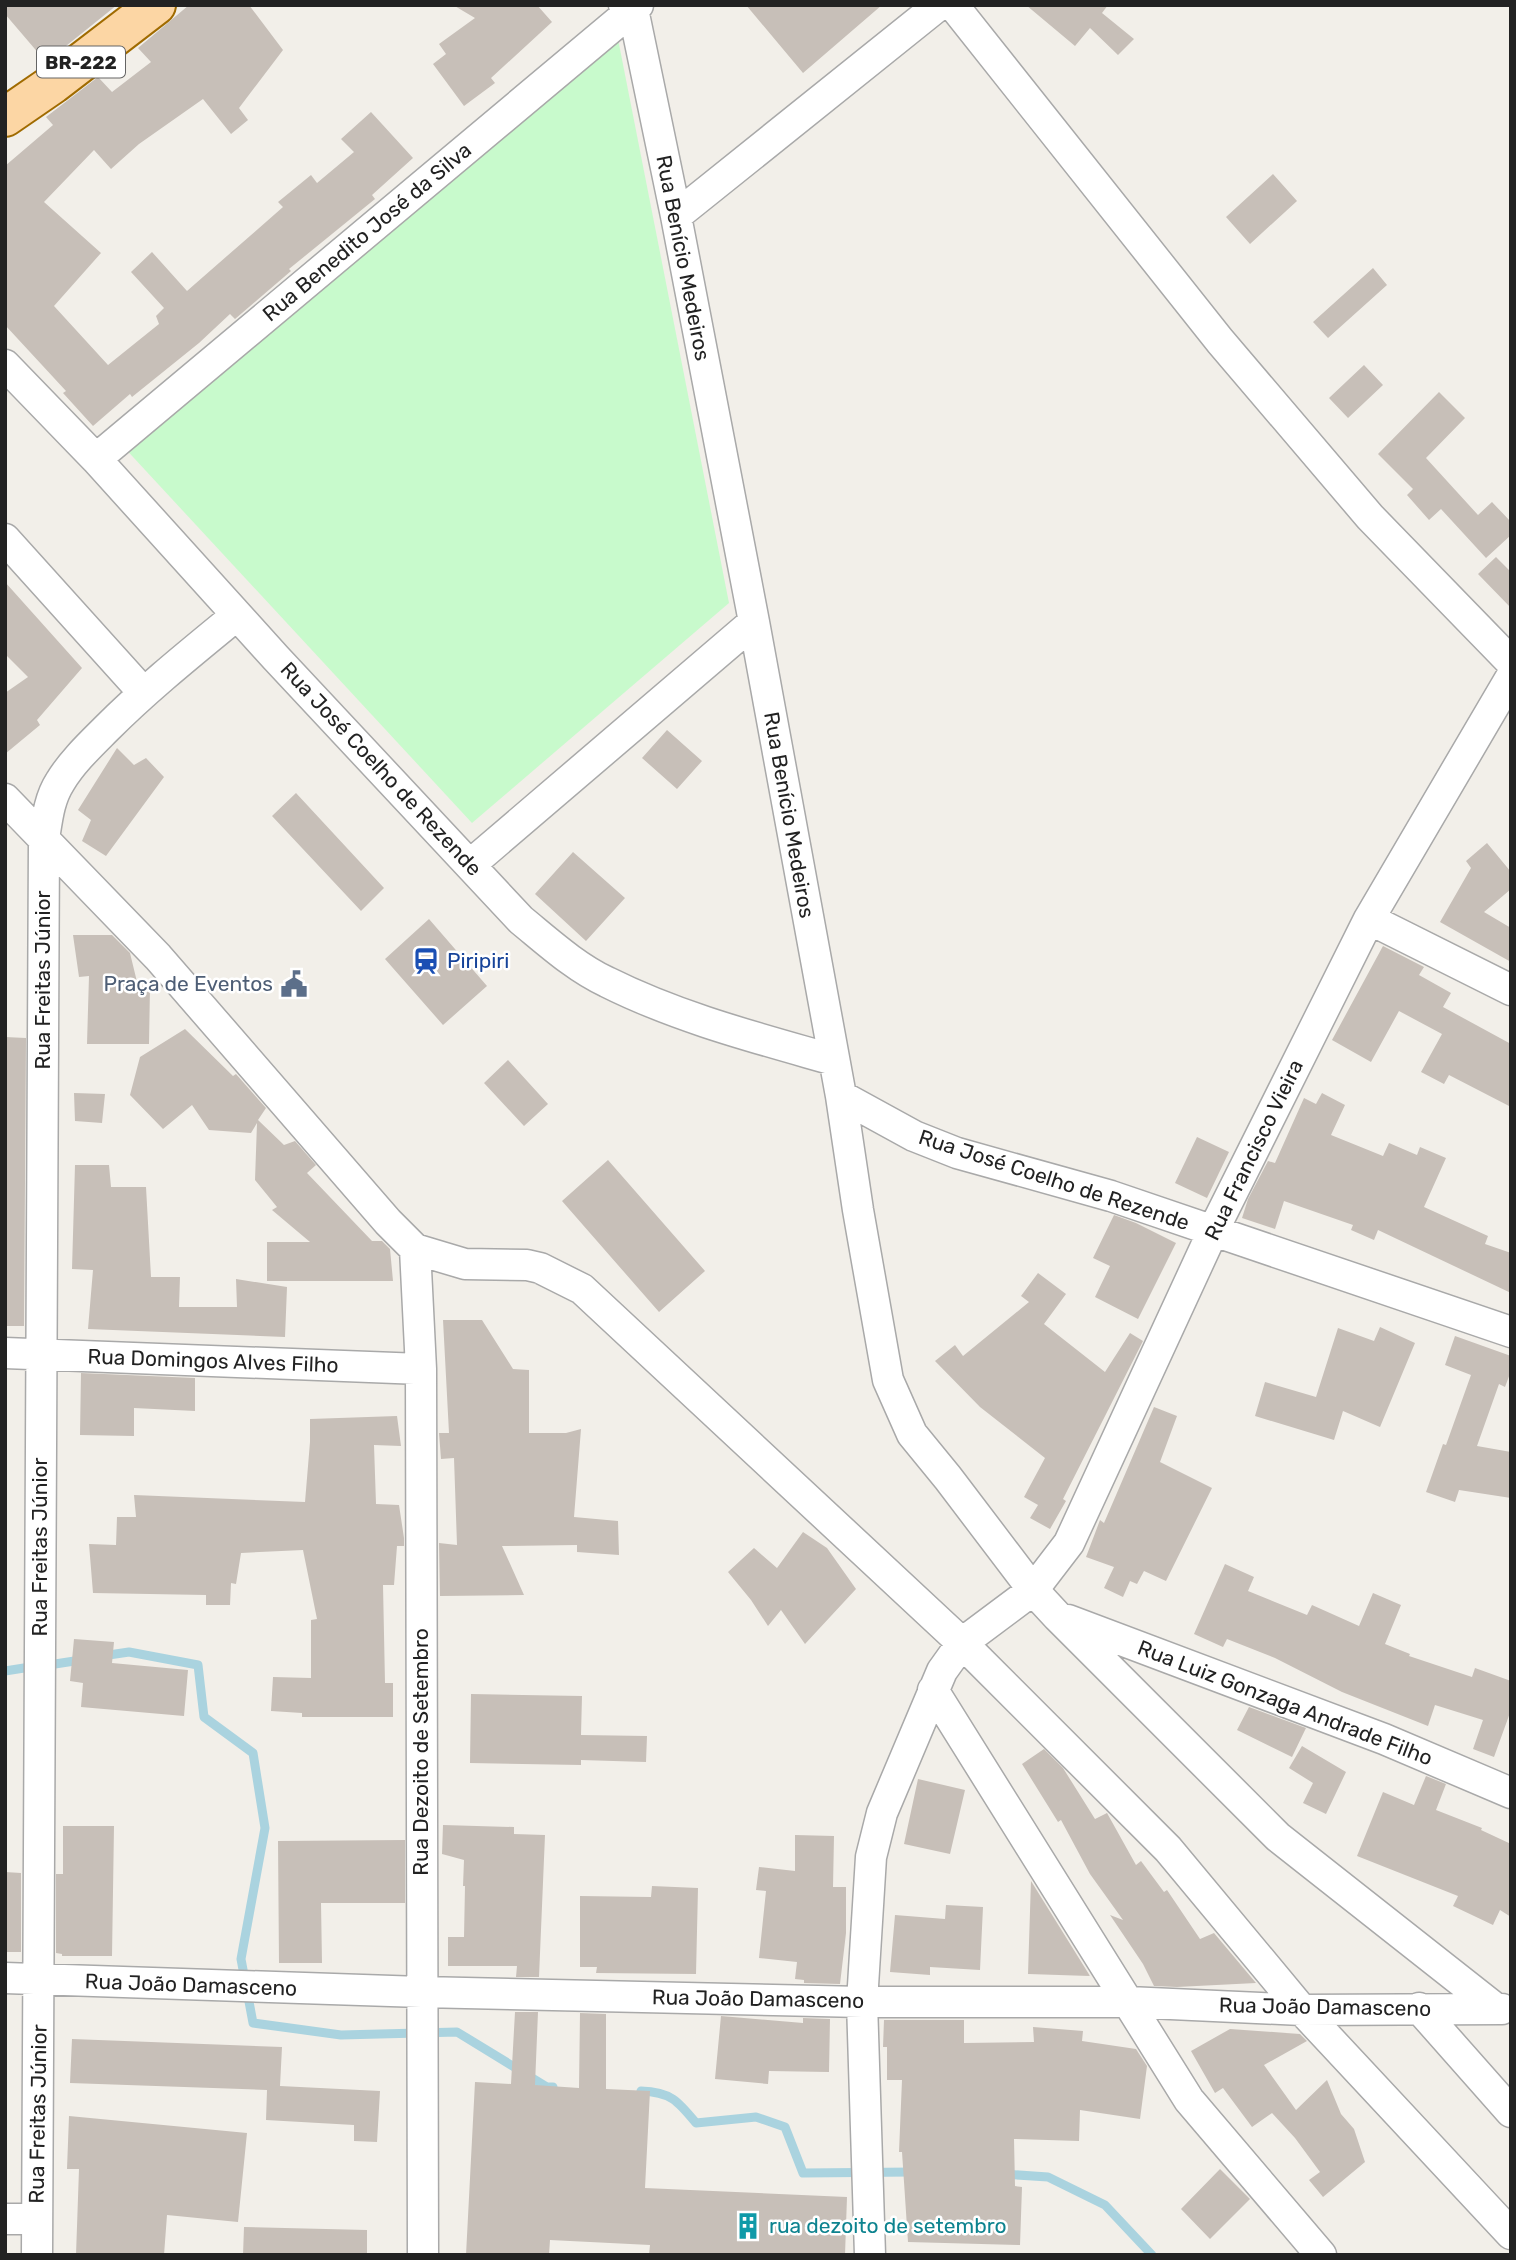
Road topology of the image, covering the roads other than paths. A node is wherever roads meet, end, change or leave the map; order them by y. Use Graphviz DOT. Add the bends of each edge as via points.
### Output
graph roads {
  1 [pos="156,5"];
  2 [pos="939,5"];
  3 [pos="953,5"];
  4 [pos="632,7"];
  5 [pos="5,117"];
  6 [pos="676,216"];
  7 [pos="5,365"];
  8 [pos="96,459"];
  9 [pos="5,539"];
  10 [pos="237,615"];
  11 [pos="754,622"];
  12 [pos="1511,662"];
  13 [pos="1511,677"];
  14 [pos="143,692"];
  15 [pos="5,799"];
  16 [pos="44,839"];
  17 [pos="471,864"];
  18 [pos="1369,919"];
  19 [pos="1511,990"];
  20 [pos="834,1060"];
  21 [pos="841,1096"];
  22 [pos="1213,1231"];
  23 [pos="415,1250"];
  24 [pos="1511,1332"];
  25 [pos="5,1353"];
  26 [pos="40,1355"];
  27 [pos="421,1369"];
  28 [pos="1033,1590"];
  29 [pos="1058,1617"];
  30 [pos="962,1643"];
  31 [pos="933,1690"];
  32 [pos="1511,1793"];
  33 [pos="5,1978"];
  34 [pos="39,1980"];
  35 [pos="421,1992"];
  36 [pos="862,2002"];
  37 [pos="1128,2002"];
  38 [pos="1419,2008"];
  39 [pos="1503,2009"];
  40 [pos="1302,2010"];
  41 [pos="1511,2112"];
  42 [pos="5,2219"];
  43 [pos="37,2219"];
  44 [pos="1511,2234"];
  45 [pos="37,2255"];
  46 [pos="422,2255"];
  47 [pos="870,2255"];
  48 [pos="1321,2255"];
  1 -- 5 [label="main road, BR-222"];
  2 -- 6 [label="street"];
  3 -- 12 [label="street" via="1220,341 1370,517"];
  4 -- 6 [label="street, Rua Benício Medeiros"];
  4 -- 8 [label="street, Rua Benedito José da Silva"];
  6 -- 11 [label="street, Rua Benício Medeiros"];
  7 -- 8 [label="street, Rua José Coelho de Rezende"];
  8 -- 10 [label="street, Rua José Coelho de Rezende"];
  9 -- 14 [label="street"];
  10 -- 14 [label="street, Rua Freitas Júnior"];
  10 -- 17 [label="street, Rua José Coelho de Rezende"];
  11 -- 17 [label="street"];
  11 -- 20 [label="street, Rua Benício Medeiros"];
  13 -- 18 [label="street, Rua Francisco Vieira"];
  14 -- 16 [label="street, Rua Freitas Júnior" via="60,781"];
  15 -- 16 [label="street"];
  16 -- 23 [label="street" via="158,957"];
  16 -- 26 [label="street, Rua Freitas Júnior"];
  17 -- 20 [label="street, Rua José Coelho de Rezende" via="521,920 605,982 690,1018"];
  18 -- 19 [label="street"];
  18 -- 22 [label="street, Rua Francisco Vieira"];
  20 -- 21 [label="street, Rua Benício Medeiros"];
  21 -- 22 [label="street, Rua José Coelho de Rezende" via="914,1136 957,1153 1111,1196"];
  21 -- 28 [label="street, Rua Benício Medeiros" via="888,1380 912,1434"];
  22 -- 24 [label="street, Rua José Coelho de Rezende"];
  22 -- 28 [label="street, Rua Francisco Vieira" via="1069,1544"];
  23 -- 27 [label="street, Rua Dezoito de Setembro"];
  23 -- 30 [label="street" via="465,1264 540,1268 582,1289"];
  25 -- 26 [label="street, Rua Domingos Alves Filho"];
  26 -- 27 [label="street, Rua Domingos Alves Filho"];
  26 -- 34 [label="street, Rua Freitas Júnior"];
  27 -- 35 [label="street, Rua Dezoito de Setembro"];
  28 -- 29 [label="street, Rua Benício Medeiros"];
  28 -- 30 [label="street, Rua Francisco Vieira"];
  29 -- 32 [label="street, Rua Luiz Gonzaga Andrade Filho" via="1384,1739"];
  29 -- 39 [label="street, Rua Benício Medeiros" via="1278,1837"];
  30 -- 31 [label="street, Rua Francisco Vieira"];
  30 -- 40 [label="street" via="1168,1849"];
  31 -- 36 [label="street, Rua Francisco Vieira" via="882,1813 870,1857"];
  31 -- 37 [label="street"];
  33 -- 34 [label="street, Rua João Damasceno"];
  34 -- 35 [label="street, Rua João Damasceno"];
  34 -- 43 [label="street, Rua Freitas Júnior"];
  35 -- 36 [label="street, Rua João Damasceno"];
  35 -- 46 [label="street, Rua Dezoito de Setembro"];
  36 -- 37 [label="street, Rua João Damasceno"];
  36 -- 47 [label="street, Rua Francisco Vieira"];
  37 -- 40 [label="street, Rua João Damasceno"];
  37 -- 48 [label="street" via="1189,2100"];
  38 -- 39 [label="street, Rua João Damasceno"];
  38 -- 40 [label="street, Rua João Damasceno"];
  38 -- 41 [label="street"];
  40 -- 44 [label="street"];
  42 -- 43 [label="street"];
  43 -- 45 [label="street, Rua Freitas Júnior"];
}
